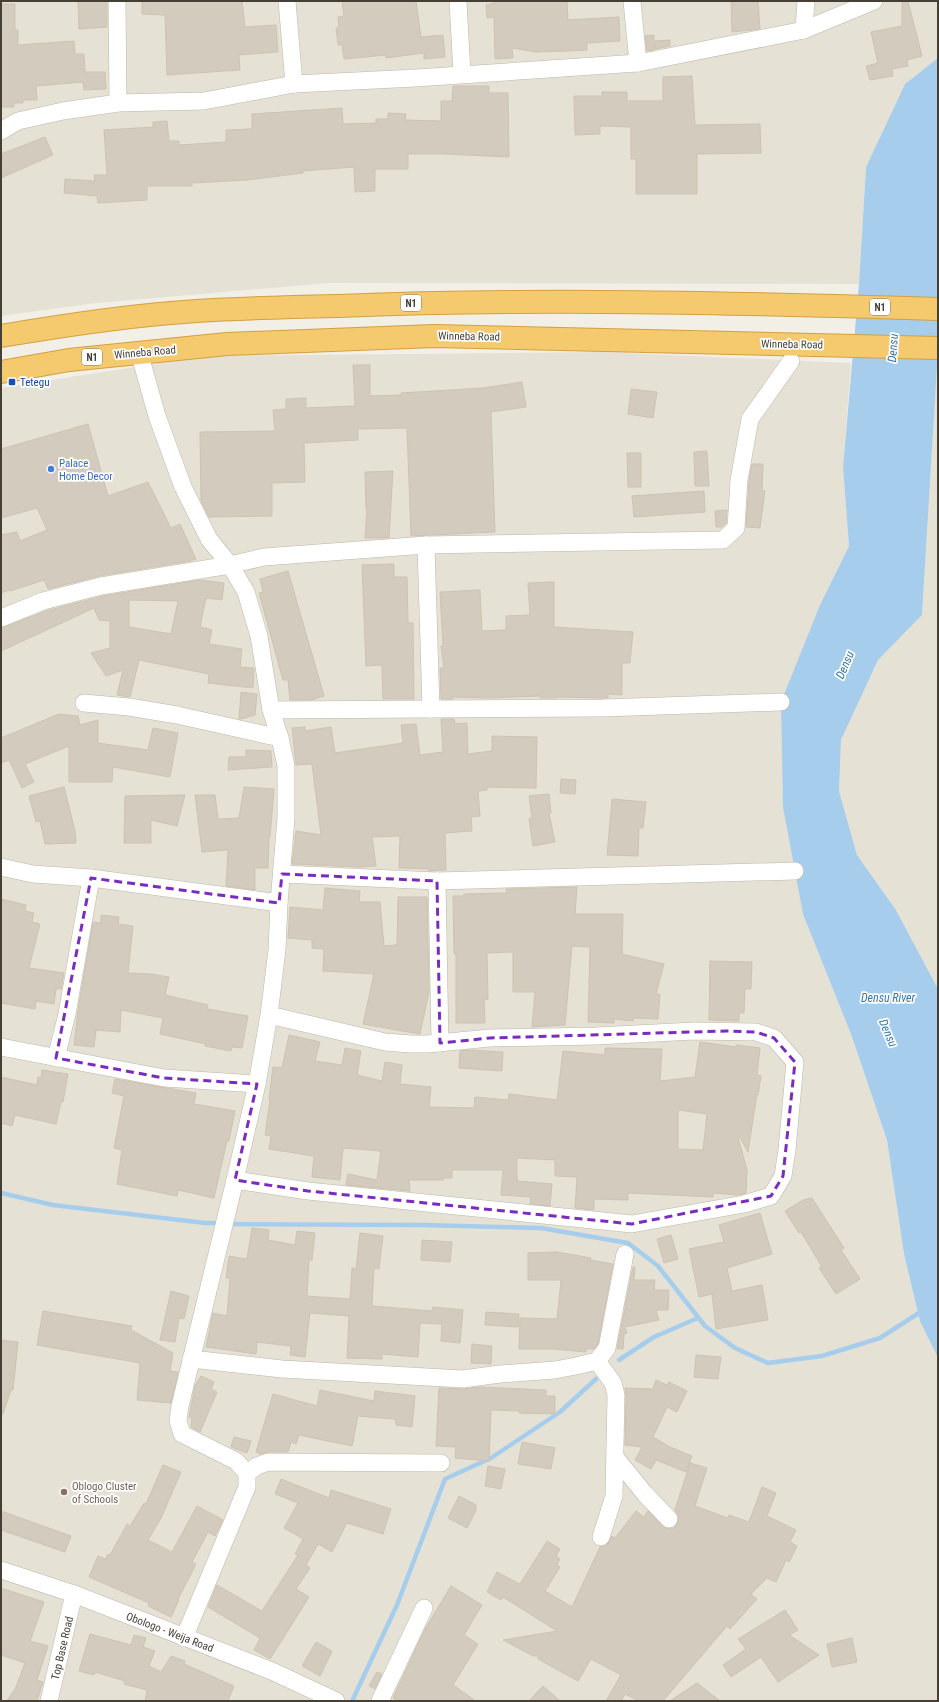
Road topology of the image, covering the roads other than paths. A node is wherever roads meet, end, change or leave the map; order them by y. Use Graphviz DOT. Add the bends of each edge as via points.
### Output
graph roads {
  1 [pos="117,1"];
  2 [pos="287,1"];
  3 [pos="458,1"];
  4 [pos="632,1"];
  5 [pos="806,1"];
  6 [pos="874,1"];
  7 [pos="804,30"];
  8 [pos="638,63"];
  9 [pos="462,74"];
  10 [pos="294,84"];
  11 [pos="118,103"];
  12 [pos="1,131"];
  13 [pos="938,309"];
  14 [pos="1,336"];
  15 [pos="938,348"];
  16 [pos="139,352"];
  17 [pos="791,361"];
  18 [pos="1,372"];
  19 [pos="426,545"];
  20 [pos="230,565"];
  21 [pos="1,618"];
  22 [pos="781,702"];
  23 [pos="84,703"];
  24 [pos="431,709"];
  25 [pos="271,710"];
  26 [pos="280,738"];
  27 [pos="1,867"];
  28 [pos="795,871"];
  29 [pos="282,874"];
  30 [pos="91,878"];
  31 [pos="437,882"];
  32 [pos="279,903"];
  33 [pos="269,1015"];
  34 [pos="440,1042"];
  35 [pos="1,1047"];
  36 [pos="56,1058"];
  37 [pos="257,1084"];
  38 [pos="235,1180"];
  39 [pos="625,1254"];
  40 [pos="191,1359"];
  41 [pos="598,1360"];
  42 [pos="615,1457"];
  43 [pos="441,1463"];
  44 [pos="247,1473"];
  45 [pos="669,1519"];
  46 [pos="601,1537"];
  47 [pos="1,1570"];
  48 [pos="74,1594"];
  49 [pos="424,1608"];
  50 [pos="184,1638"];
  51 [pos="49,1701"];
  52 [pos="336,1701"];
  53 [pos="380,1701"];
  1 -- 11 [label="street"];
  2 -- 10 [label="street"];
  3 -- 9 [label="street"];
  4 -- 8 [label="street"];
  5 -- 7 [label="street"];
  6 -- 7 [label="street"];
  7 -- 8 [label="street"];
  8 -- 9 [label="street"];
  9 -- 10 [label="street"];
  10 -- 11 [label="street" via="204,101"];
  11 -- 12 [label="street" via="18,121"];
  13 -- 14 [label="highway, N1" via="567,302 386,304 148,315"];
  15 -- 16 [label="highway, Winneba Road / N1" via="434,336 227,344"];
  16 -- 18 [label="highway, Winneba Road / N1" via="69,360"];
  16 -- 20 [label="street" via="156,416 183,487 209,539"];
  17 -- 19 [label="street" via="750,419 739,480 736,528 723,540"];
  19 -- 20 [label="street" via="264,557"];
  19 -- 24 [label="street"];
  20 -- 21 [label="street" via="101,586 43,601"];
  20 -- 25 [label="street" via="246,592 259,636"];
  22 -- 24 [label="street" via="602,708"];
  23 -- 26 [label="street" via="129,706"];
  24 -- 25 [label="street"];
  25 -- 26 [label="street"];
  26 -- 29 [label="street" via="286,766"];
  27 -- 30 [label="street" via="33,874"];
  28 -- 31 [label="street"];
  29 -- 31 [label="street"];
  29 -- 32 [label="street"];
  30 -- 32 [label="street"];
  30 -- 36 [label="street" via="67,1014"];
  31 -- 34 [label="street"];
  32 -- 33 [label="street" via="277,950"];
  33 -- 34 [label="street" via="385,1042"];
  33 -- 37 [label="street"];
  34 -- 38 [label="street" via="694,1031 756,1032 774,1038 794,1062 783,1176 771,1196 744,1204 632,1224 316,1192"];
  35 -- 36 [label="street"];
  36 -- 37 [label="street" via="164,1078"];
  37 -- 38 [label="street"];
  38 -- 40 [label="street"];
  39 -- 41 [label="street" via="606,1348"];
  40 -- 41 [label="street" via="282,1369 463,1379 555,1370"];
  40 -- 44 [label="street" via="178,1421 182,1434 236,1461"];
  41 -- 42 [label="street" via="613,1383 616,1395"];
  42 -- 45 [label="street"];
  42 -- 46 [label="street" via="614,1496"];
  43 -- 44 [label="street" via="268,1462"];
  44 -- 50 [label="street" via="247,1486"];
  47 -- 48 [label="street, Obologo - Weija Road"];
  48 -- 50 [label="street, Obologo - Weija Road"];
  48 -- 51 [label="street, Top Base Road"];
  49 -- 53 [label="street"];
  50 -- 52 [label="street, Obologo - Weija Road" via="274,1672"];
}
